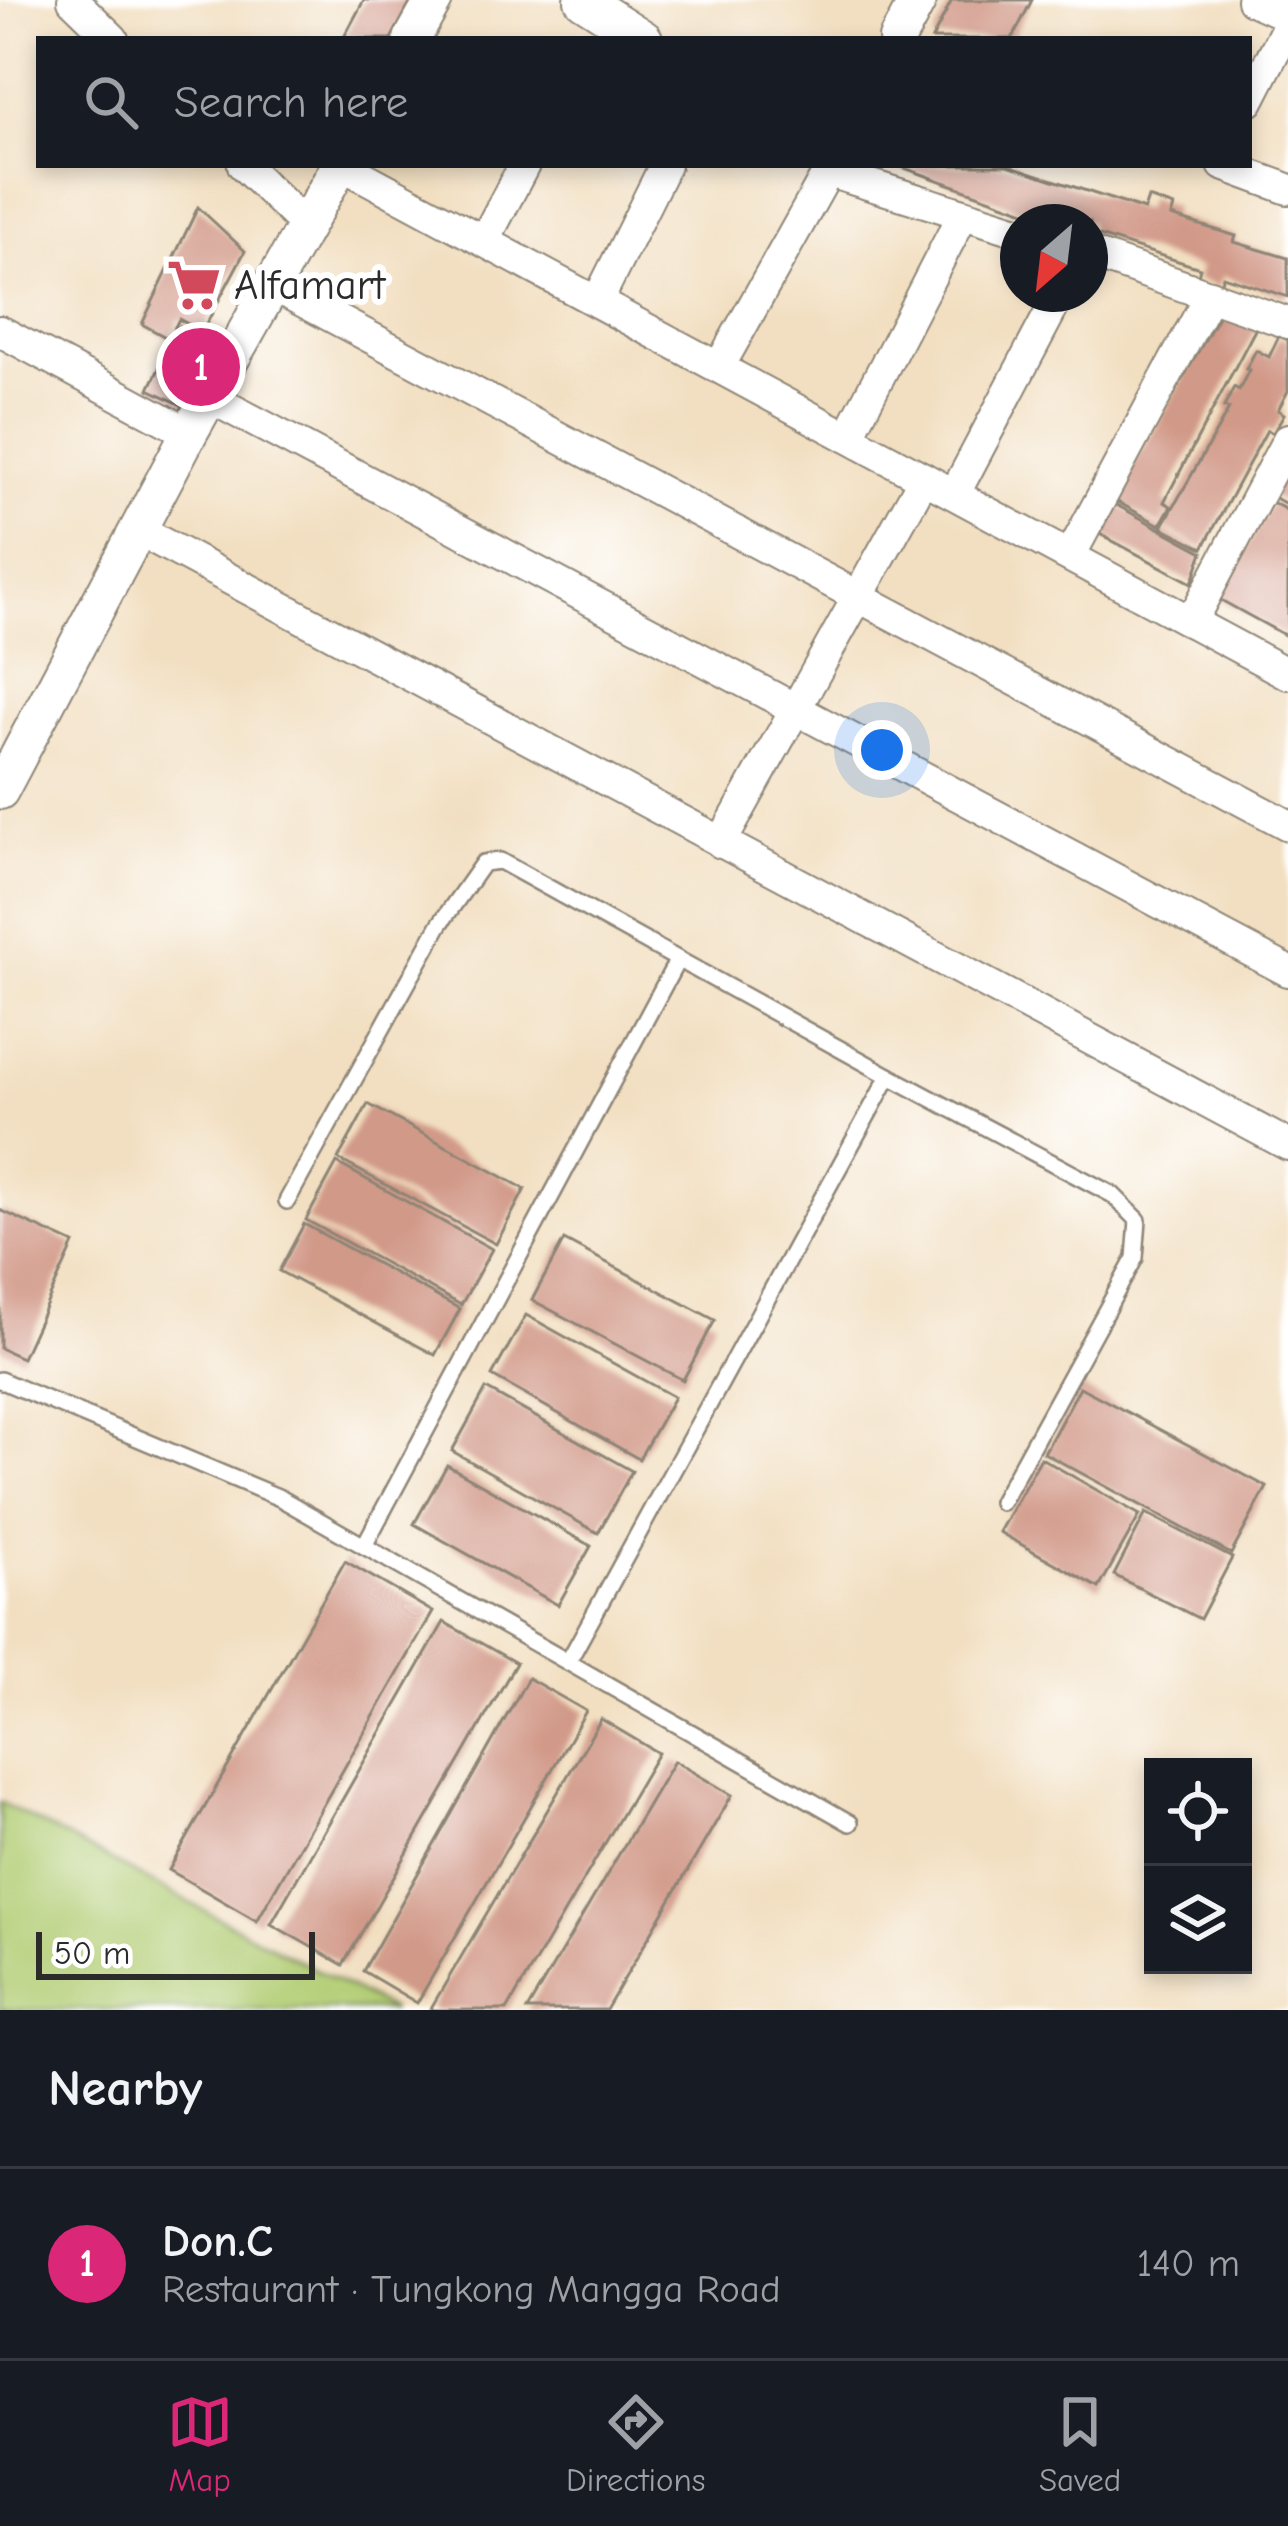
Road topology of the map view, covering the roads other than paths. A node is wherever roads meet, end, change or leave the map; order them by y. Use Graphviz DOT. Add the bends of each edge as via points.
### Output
graph roads {
  1 [pos="73,0"];
  2 [pos="434,0"];
  3 [pos="917,0"];
  4 [pos="1252,0"];
  5 [pos="593,18"];
  6 [pos="1288,21"];
  7 [pos="110,36"];
  8 [pos="414,36"];
  9 [pos="637,36"];
  10 [pos="899,36"];
  11 [pos="1252,95"];
  12 [pos="246,168"];
  13 [pos="339,168"];
  14 [pos="347,168"];
  15 [pos="522,168"];
  16 [pos="664,168"];
  17 [pos="1231,168"];
  18 [pos="830,169"];
  19 [pos="1288,189"];
  20 [pos="964,214"];
  21 [pos="1000,225"];
  22 [pos="306,226"];
  23 [pos="484,241"];
  24 [pos="1108,259"];
  25 [pos="272,285"];
  26 [pos="1210,295"];
  27 [pos="597,302"];
  28 [pos="1051,312"];
  29 [pos="1288,322"];
  30 [pos="0,331"];
  31 [pos="719,367"];
  32 [pos="209,397"];
  33 [pos="189,433"];
  34 [pos="848,436"];
  35 [pos="1288,439"];
  36 [pos="924,478"];
  37 [pos="955,493"];
  38 [pos="138,530"];
  39 [pos="1070,556"];
  40 [pos="858,595"];
  41 [pos="1191,622"];
  42 [pos="1288,674"];
  43 [pos="796,708"];
  44 [pos="0,791"];
  45 [pos="1288,825"];
  46 [pos="721,843"];
  47 [pos="677,961"];
  48 [pos="1288,971"];
  49 [pos="889,1076"];
  50 [pos="1288,1145"];
  51 [pos="286,1201"];
  52 [pos="0,1380"];
  53 [pos="1001,1502"];
  54 [pos="364,1546"];
  55 [pos="568,1662"];
  56 [pos="850,1823"];
  1 -- 7 [label="street"];
  2 -- 8 [label="street"];
  3 -- 10 [label="street"];
  4 -- 6 [label="street"];
  5 -- 9 [label="street"];
  6 -- 11 [label="street"];
  12 -- 22 [label="street"];
  13 -- 22 [label="street"];
  14 -- 23 [label="street"];
  15 -- 23 [label="street"];
  16 -- 27 [label="street"];
  17 -- 19 [label="street"];
  18 -- 20 [label="street"];
  18 -- 31 [label="street"];
  20 -- 21 [label="street"];
  20 -- 34 [label="street"];
  22 -- 25 [label="street"];
  23 -- 27 [label="street"];
  24 -- 26 [label="street"];
  25 -- 32 [label="street"];
  25 -- 40 [label="street"];
  26 -- 29 [label="street"];
  26 -- 39 [label="street"];
  27 -- 31 [label="street"];
  28 -- 37 [label="street"];
  30 -- 33 [label="street"];
  31 -- 34 [label="street"];
  32 -- 33 [label="street"];
  32 -- 43 [label="street"];
  33 -- 38 [label="street"];
  34 -- 36 [label="street"];
  35 -- 41 [label="street"];
  36 -- 37 [label="street"];
  36 -- 40 [label="street"];
  37 -- 39 [label="street"];
  38 -- 44 [label="street"];
  38 -- 46 [label="street"];
  39 -- 41 [label="street"];
  40 -- 43 [label="street"];
  40 -- 45 [label="street"];
  41 -- 42 [label="street"];
  43 -- 46 [label="street"];
  43 -- 48 [label="street"];
  46 -- 50 [label="street"];
  47 -- 49 [label="lane"];
  47 -- 51 [label="lane" via="500,861 483,863 440,924"];
  47 -- 54 [label="lane"];
  49 -- 53 [label="lane" via="1113,1195 1138,1220 1135,1258"];
  49 -- 55 [label="lane"];
  52 -- 54 [label="lane" via="280,1498"];
  54 -- 55 [label="lane"];
  55 -- 56 [label="lane"];
}
